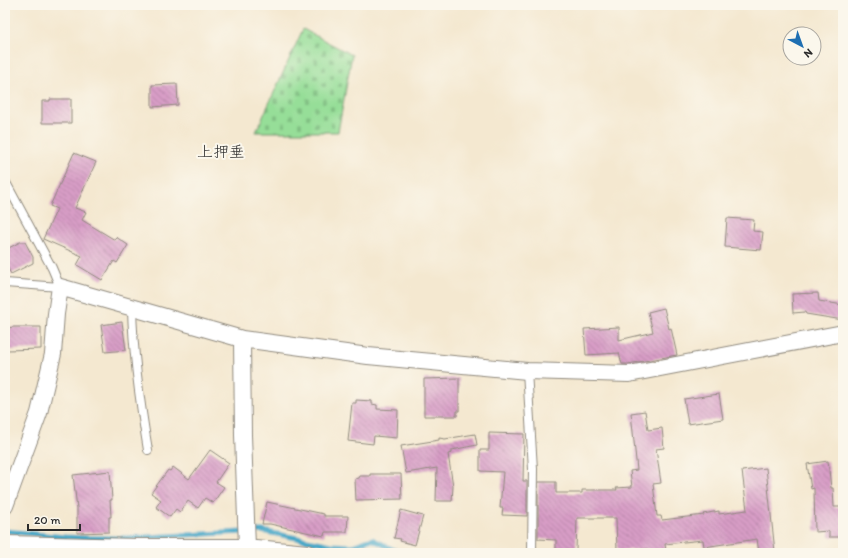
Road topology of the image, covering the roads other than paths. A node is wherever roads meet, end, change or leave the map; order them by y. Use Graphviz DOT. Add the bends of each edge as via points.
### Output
graph roads {
  1 [pos="5,181"];
  2 [pos="5,283"];
  3 [pos="60,287"];
  4 [pos="132,308"];
  5 [pos="843,333"];
  6 [pos="242,339"];
  7 [pos="527,371"];
  8 [pos="148,450"];
  9 [pos="5,506"];
  10 [pos="5,544"];
  11 [pos="92,550"];
  12 [pos="138,550"];
  13 [pos="247,550"];
  14 [pos="307,553"];
  15 [pos="532,553"];
  1 -- 3 [label="lane"];
  2 -- 3 [label="lane"];
  3 -- 4 [label="street"];
  3 -- 9 [label="street" via="53,354 40,405"];
  4 -- 6 [label="street"];
  4 -- 8 [label="lane"];
  5 -- 7 [label="street" via="629,374"];
  6 -- 7 [label="street" via="368,356"];
  6 -- 13 [label="street"];
  7 -- 15 [label="lane" via="533,469"];
  10 -- 11 [label="street" via="43,544"];
  11 -- 12 [label="street"];
  12 -- 13 [label="street"];
  13 -- 14 [label="street"];
}
